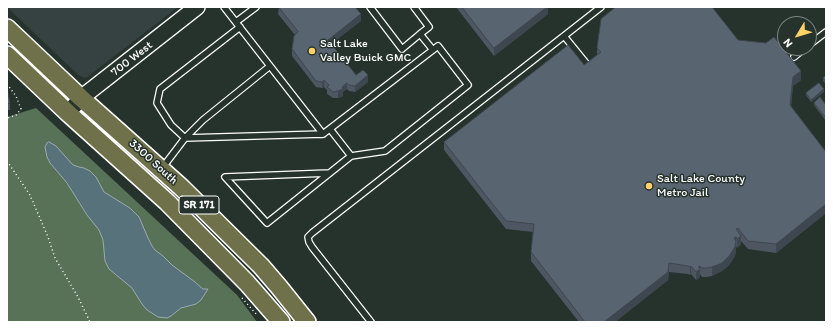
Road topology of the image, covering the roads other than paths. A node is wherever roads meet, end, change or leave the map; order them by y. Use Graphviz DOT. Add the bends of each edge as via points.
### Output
graph roads {
  1 [pos="197,7"];
  2 [pos="224,7"];
  3 [pos="256,7"];
  4 [pos="370,7"];
  5 [pos="414,7"];
  6 [pos="601,7"];
  7 [pos="238,25"];
  8 [pos="7,28"];
  9 [pos="826,32"];
  10 [pos="420,34"];
  11 [pos="564,36"];
  12 [pos="817,39"];
  13 [pos="433,50"];
  14 [pos="7,55"];
  15 [pos="270,66"];
  16 [pos="590,69"];
  17 [pos="81,98"];
  18 [pos="68,113"];
  19 [pos="330,129"];
  20 [pos="323,134"];
  21 [pos="186,138"];
  22 [pos="351,156"];
  23 [pos="161,169"];
  24 [pos="329,173"];
  25 [pos="281,322"];
  26 [pos="307,322"];
  27 [pos="371,322"];
  1 -- 17 [label="street, 700 West"];
  2 -- 7 [label="lane"];
  3 -- 7 [label="lane"];
  4 -- 10 [label="lane" via="402,49"];
  5 -- 10 [label="lane" via="430,27"];
  6 -- 11 [label="lane"];
  7 -- 15 [label="lane"];
  7 -- 21 [label="lane" via="160,89 157,103 171,125"];
  8 -- 17 [label="main road, 3300 South / SR 171"];
  9 -- 12 [label="lane"];
  10 -- 13 [label="lane"];
  11 -- 16 [label="lane"];
  11 -- 27 [label="lane" via="308,237 312,247"];
  13 -- 19 [label="lane"];
  13 -- 22 [label="lane" via="438,46 468,85 385,151"];
  14 -- 18 [label="main road, 3300 South / SR 171"];
  15 -- 20 [label="lane"];
  15 -- 21 [label="lane" via="203,120"];
  17 -- 18 [label="street, 700 West"];
  17 -- 23 [label="main road, 3300 South / SR 171"];
  18 -- 25 [label="main road, 3300 South / SR 171" via="167,202 247,283"];
  19 -- 20 [label="lane"];
  19 -- 22 [label="lane"];
  20 -- 21 [label="lane"];
  21 -- 23 [label="lane"];
  22 -- 24 [label="lane"];
  23 -- 26 [label="main road, 3300 South / SR 171" via="261,266"];
  24 -- 24 [label="lane" via="267,223 225,177 249,176"];
}
